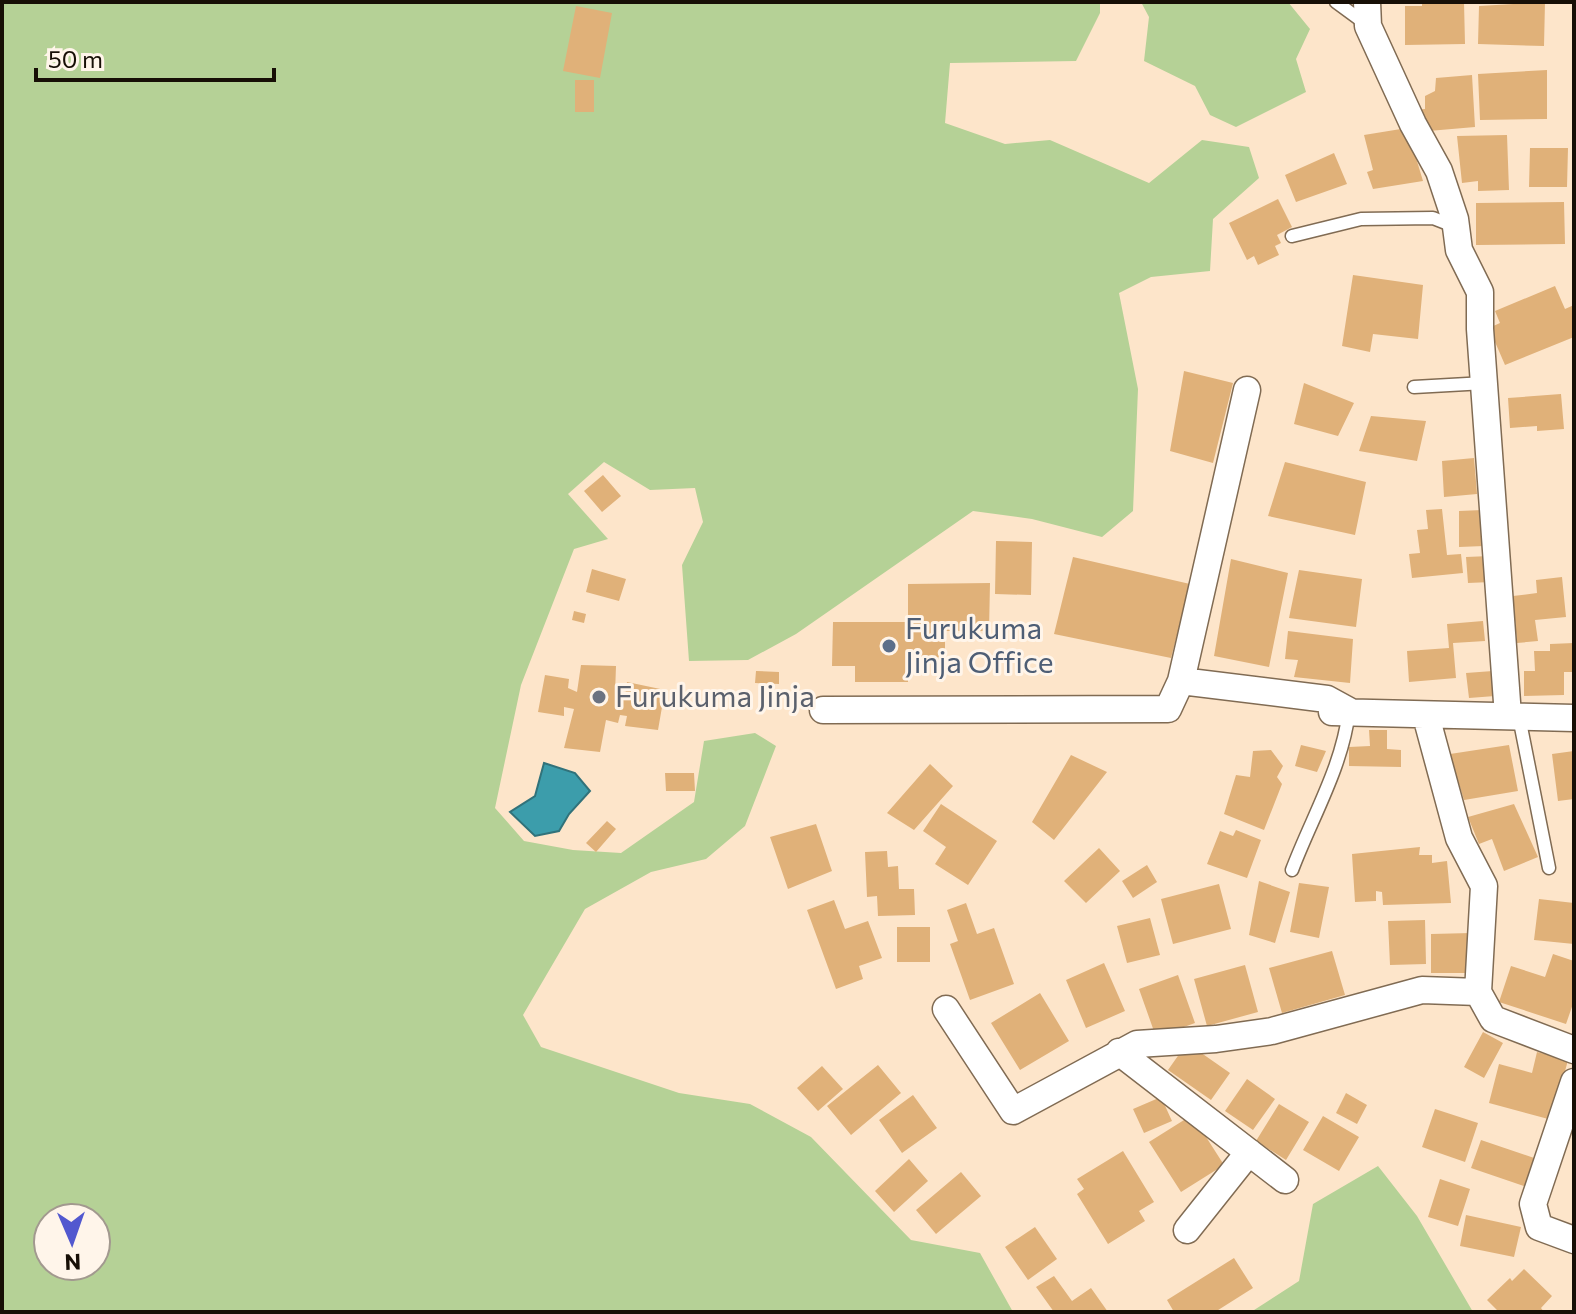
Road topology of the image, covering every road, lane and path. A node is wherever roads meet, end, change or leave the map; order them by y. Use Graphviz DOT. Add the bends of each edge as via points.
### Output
graph roads {
  1 [pos="1336,2"];
  2 [pos="1367,14"];
  3 [pos="1456,227"];
  4 [pos="1292,236"];
  5 [pos="1485,383"];
  6 [pos="1414,387"];
  7 [pos="1247,390"];
  8 [pos="1181,681"];
  9 [pos="823,710"];
  10 [pos="1349,711"];
  11 [pos="1304,712"];
  12 [pos="1426,716"];
  13 [pos="1514,716"];
  14 [pos="1574,718"];
  15 [pos="1549,868"];
  16 [pos="1292,870"];
  17 [pos="1478,992"];
  18 [pos="946,1009"];
  19 [pos="1574,1050"];
  20 [pos="1119,1052"];
  21 [pos="1574,1082"];
  22 [pos="1249,1152"];
  23 [pos="1285,1180"];
  24 [pos="1187,1230"];
  25 [pos="1574,1240"];
  1 -- 2 [label="lane"];
  2 -- 3 [label="street" via="1413,124 1439,171"];
  3 -- 4 [label="lane" via="1433,218 1361,219"];
  3 -- 5 [label="street" via="1459,250 1480,292"];
  5 -- 6 [label="lane"];
  5 -- 13 [label="street"];
  7 -- 8 [label="street"];
  8 -- 9 [label="street" via="1168,721"];
  8 -- 10 [label="street" via="1327,699"];
  10 -- 11 [label="street"];
  10 -- 12 [label="street"];
  10 -- 16 [label="lane" via="1336,768"];
  12 -- 13 [label="street"];
  12 -- 17 [label="street" via="1459,838 1484,886"];
  13 -- 14 [label="street"];
  13 -- 15 [label="lane"];
  17 -- 19 [label="street" via="1493,1019"];
  17 -- 20 [label="street" via="1422,990 1272,1031 1137,1044"];
  18 -- 20 [label="street" via="1013,1111"];
  20 -- 22 [label="street"];
  21 -- 25 [label="street" via="1533,1204 1539,1227"];
  22 -- 23 [label="street"];
  22 -- 24 [label="street"];
}
